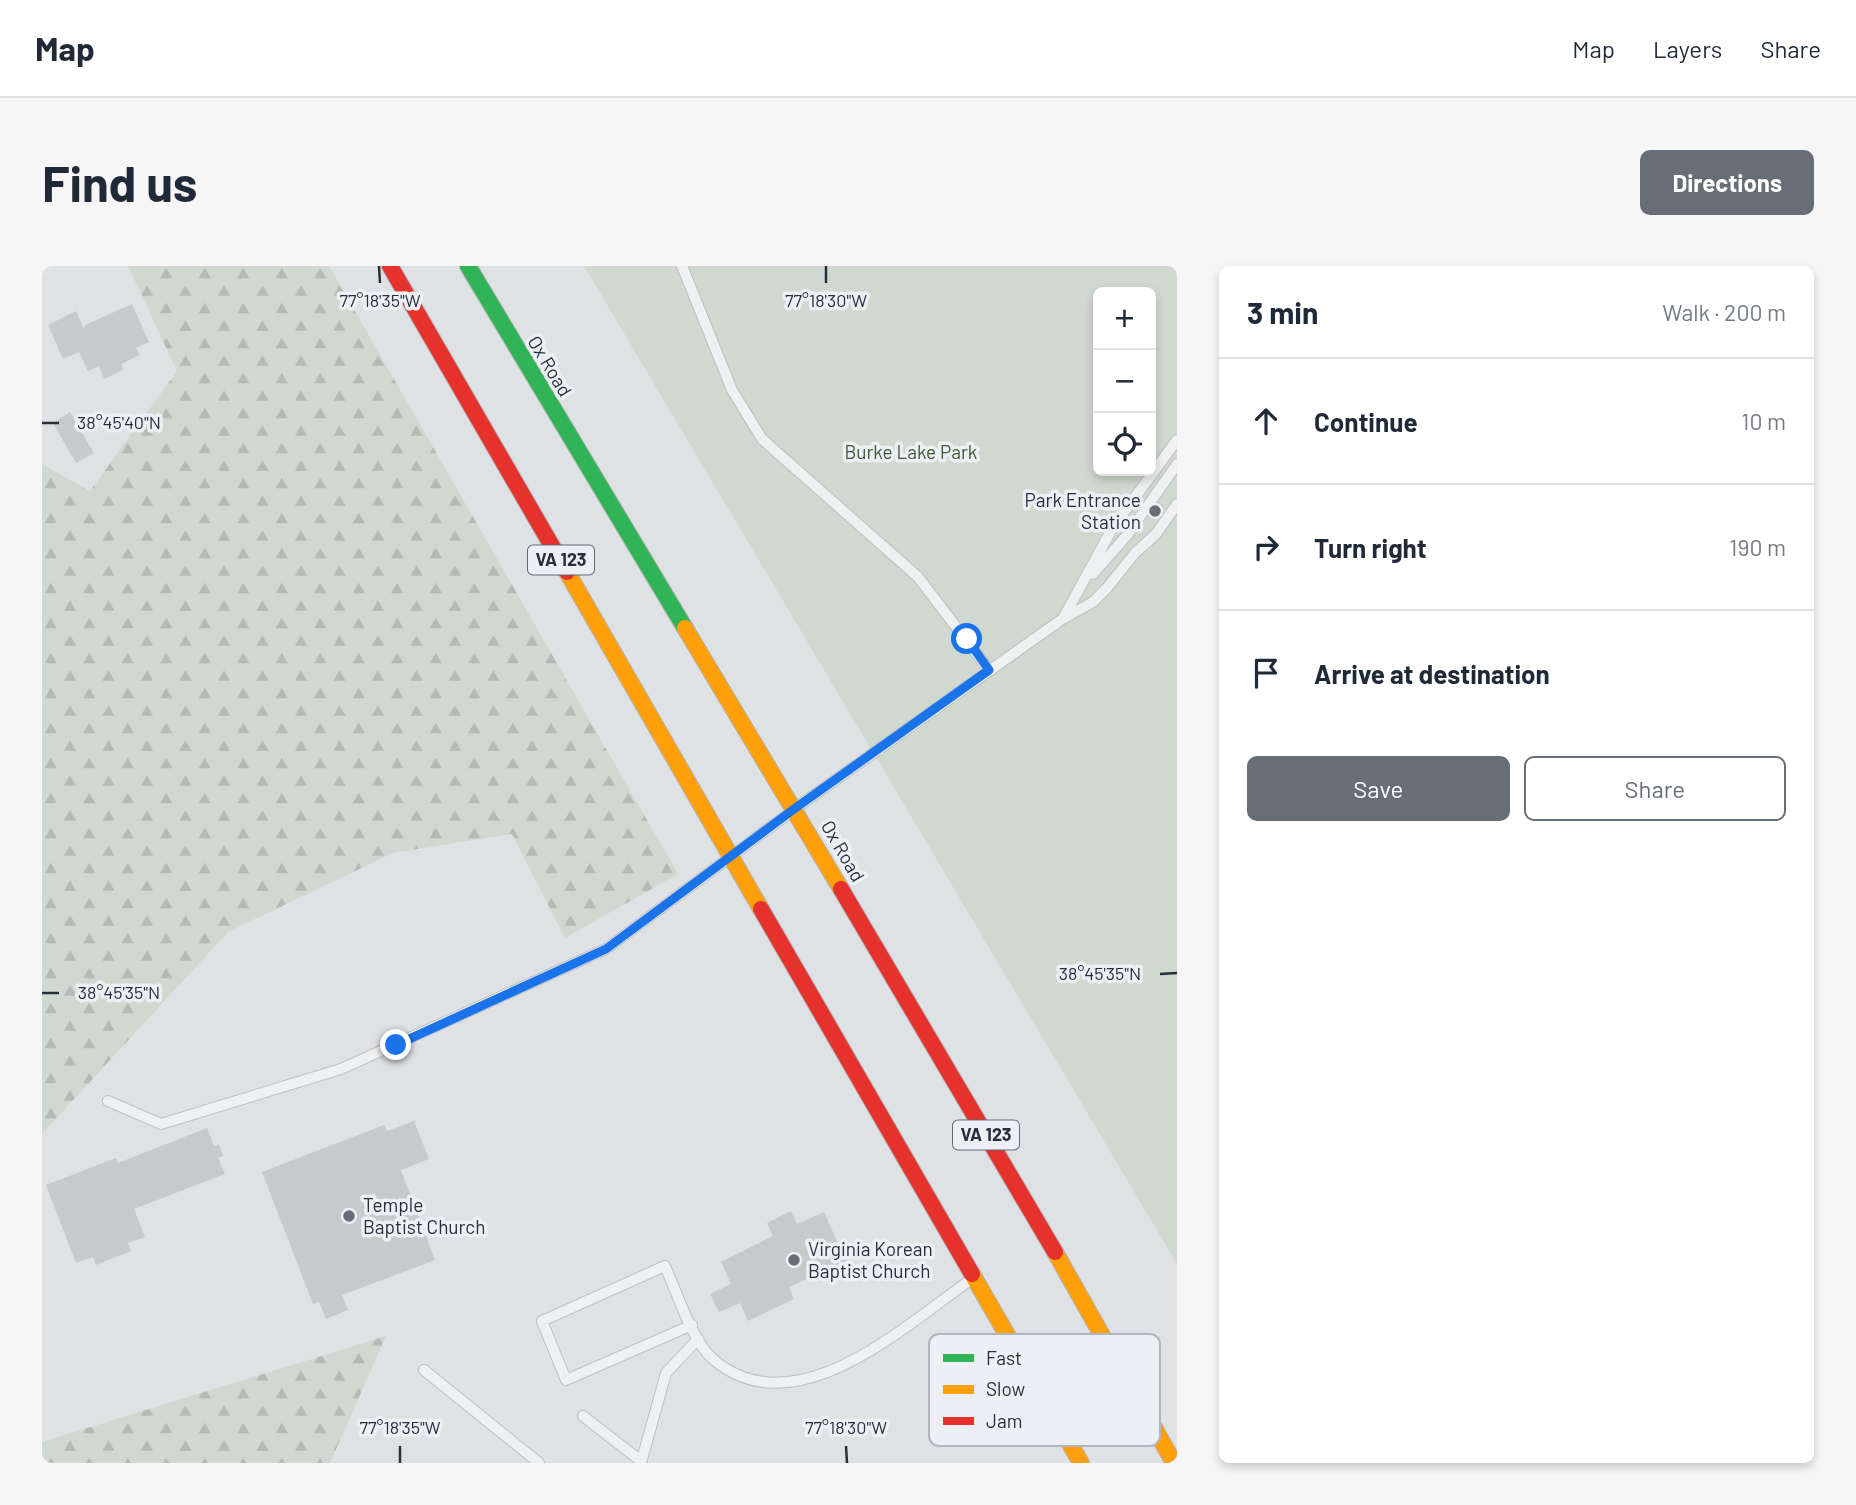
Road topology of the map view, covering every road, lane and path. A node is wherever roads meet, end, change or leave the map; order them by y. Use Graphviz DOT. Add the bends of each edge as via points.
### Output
graph roads {
  1 [pos="390,266"];
  2 [pos="468,266"];
  3 [pos="682,266"];
  4 [pos="1177,440"];
  5 [pos="1177,464"];
  6 [pos="1177,505"];
  7 [pos="1081,588"];
  8 [pos="1061,620"];
  9 [pos="989,670"];
  10 [pos="794,809"];
  11 [pos="730,856"];
  12 [pos="108,1101"];
  13 [pos="974,1278"];
  14 [pos="692,1325"];
  15 [pos="1006,1334"];
  16 [pos="1101,1334"];
  17 [pos="698,1339"];
  18 [pos="424,1370"];
  19 [pos="583,1416"];
  20 [pos="1160,1438"];
  21 [pos="1071,1446"];
  22 [pos="641,1462"];
  23 [pos="539,1463"];
  24 [pos="1081,1463"];
  25 [pos="1174,1463"];
  1 -- 11 [label="highway, VA 123"];
  2 -- 10 [label="highway, Ox Road / VA 123"];
  3 -- 9 [label="lane" via="732,390 762,439 918,578"];
  4 -- 7 [label="lane" via="1112,527"];
  5 -- 7 [label="lane" via="1128,534"];
  6 -- 8 [label="lane" via="1108,588"];
  7 -- 8 [label="lane"];
  8 -- 9 [label="lane"];
  9 -- 10 [label="lane"];
  10 -- 11 [label="lane"];
  10 -- 16 [label="highway, Ox Road / VA 123"];
  11 -- 12 [label="lane" via="606,949 341,1069 161,1124"];
  11 -- 13 [label="highway, VA 123"];
  13 -- 15 [label="highway, VA 123"];
  13 -- 17 [label="lane" via="857,1359 812,1379 778,1384 741,1376 713,1360"];
  14 -- 14 [label="lane" via="566,1380 542,1321 665,1266"];
  14 -- 17 [label="lane"];
  17 -- 22 [label="lane" via="666,1373"];
  18 -- 23 [label="lane"];
  19 -- 22 [label="lane"];
  20 -- 25 [label="highway, Ox Road / VA 123"];
  21 -- 24 [label="highway, VA 123"];
}
